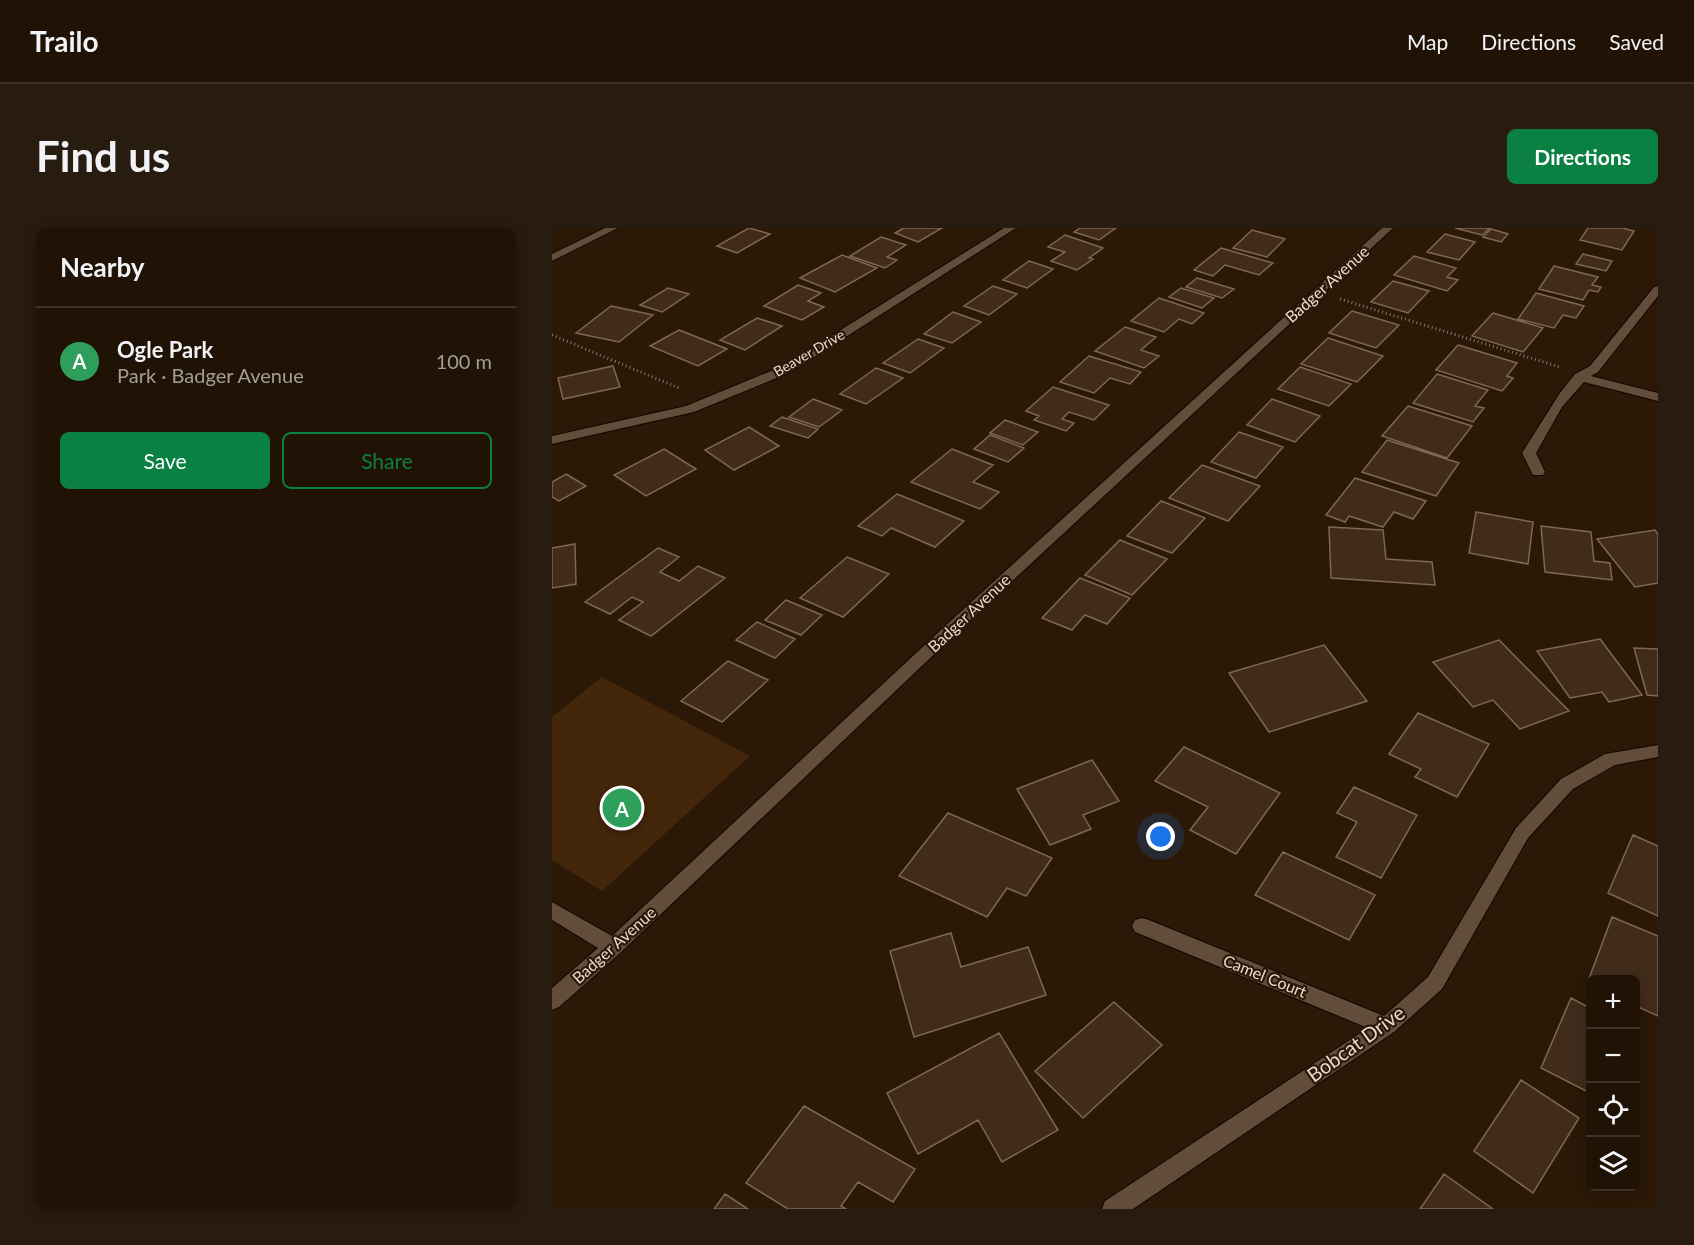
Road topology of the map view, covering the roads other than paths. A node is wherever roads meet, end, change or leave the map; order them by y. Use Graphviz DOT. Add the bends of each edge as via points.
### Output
graph roads {
  1 [pos="613,228"];
  2 [pos="1011,228"];
  3 [pos="1388,228"];
  4 [pos="552,258"];
  5 [pos="1658,289"];
  6 [pos="1579,377"];
  7 [pos="1658,397"];
  8 [pos="552,440"];
  9 [pos="1538,472"];
  10 [pos="1658,751"];
  11 [pos="552,910"];
  12 [pos="1142,926"];
  13 [pos="613,947"];
  14 [pos="552,1001"];
  15 [pos="1387,1026"];
  16 [pos="1113,1209"];
  1 -- 4 [label="street"];
  2 -- 8 [label="street, Beaver Drive" via="787,369 690,409"];
  3 -- 13 [label="street, Badger Avenue" via="962,619"];
  5 -- 6 [label="street" via="1594,369"];
  6 -- 7 [label="street"];
  6 -- 9 [label="street" via="1529,453"];
  10 -- 15 [label="street, Bobcat Drive" via="1611,759 1567,784 1522,833 1435,982"];
  11 -- 13 [label="street"];
  12 -- 15 [label="street, Camel Court"];
  13 -- 14 [label="street, Badger Avenue"];
  15 -- 16 [label="street, Bobcat Drive"];
}
